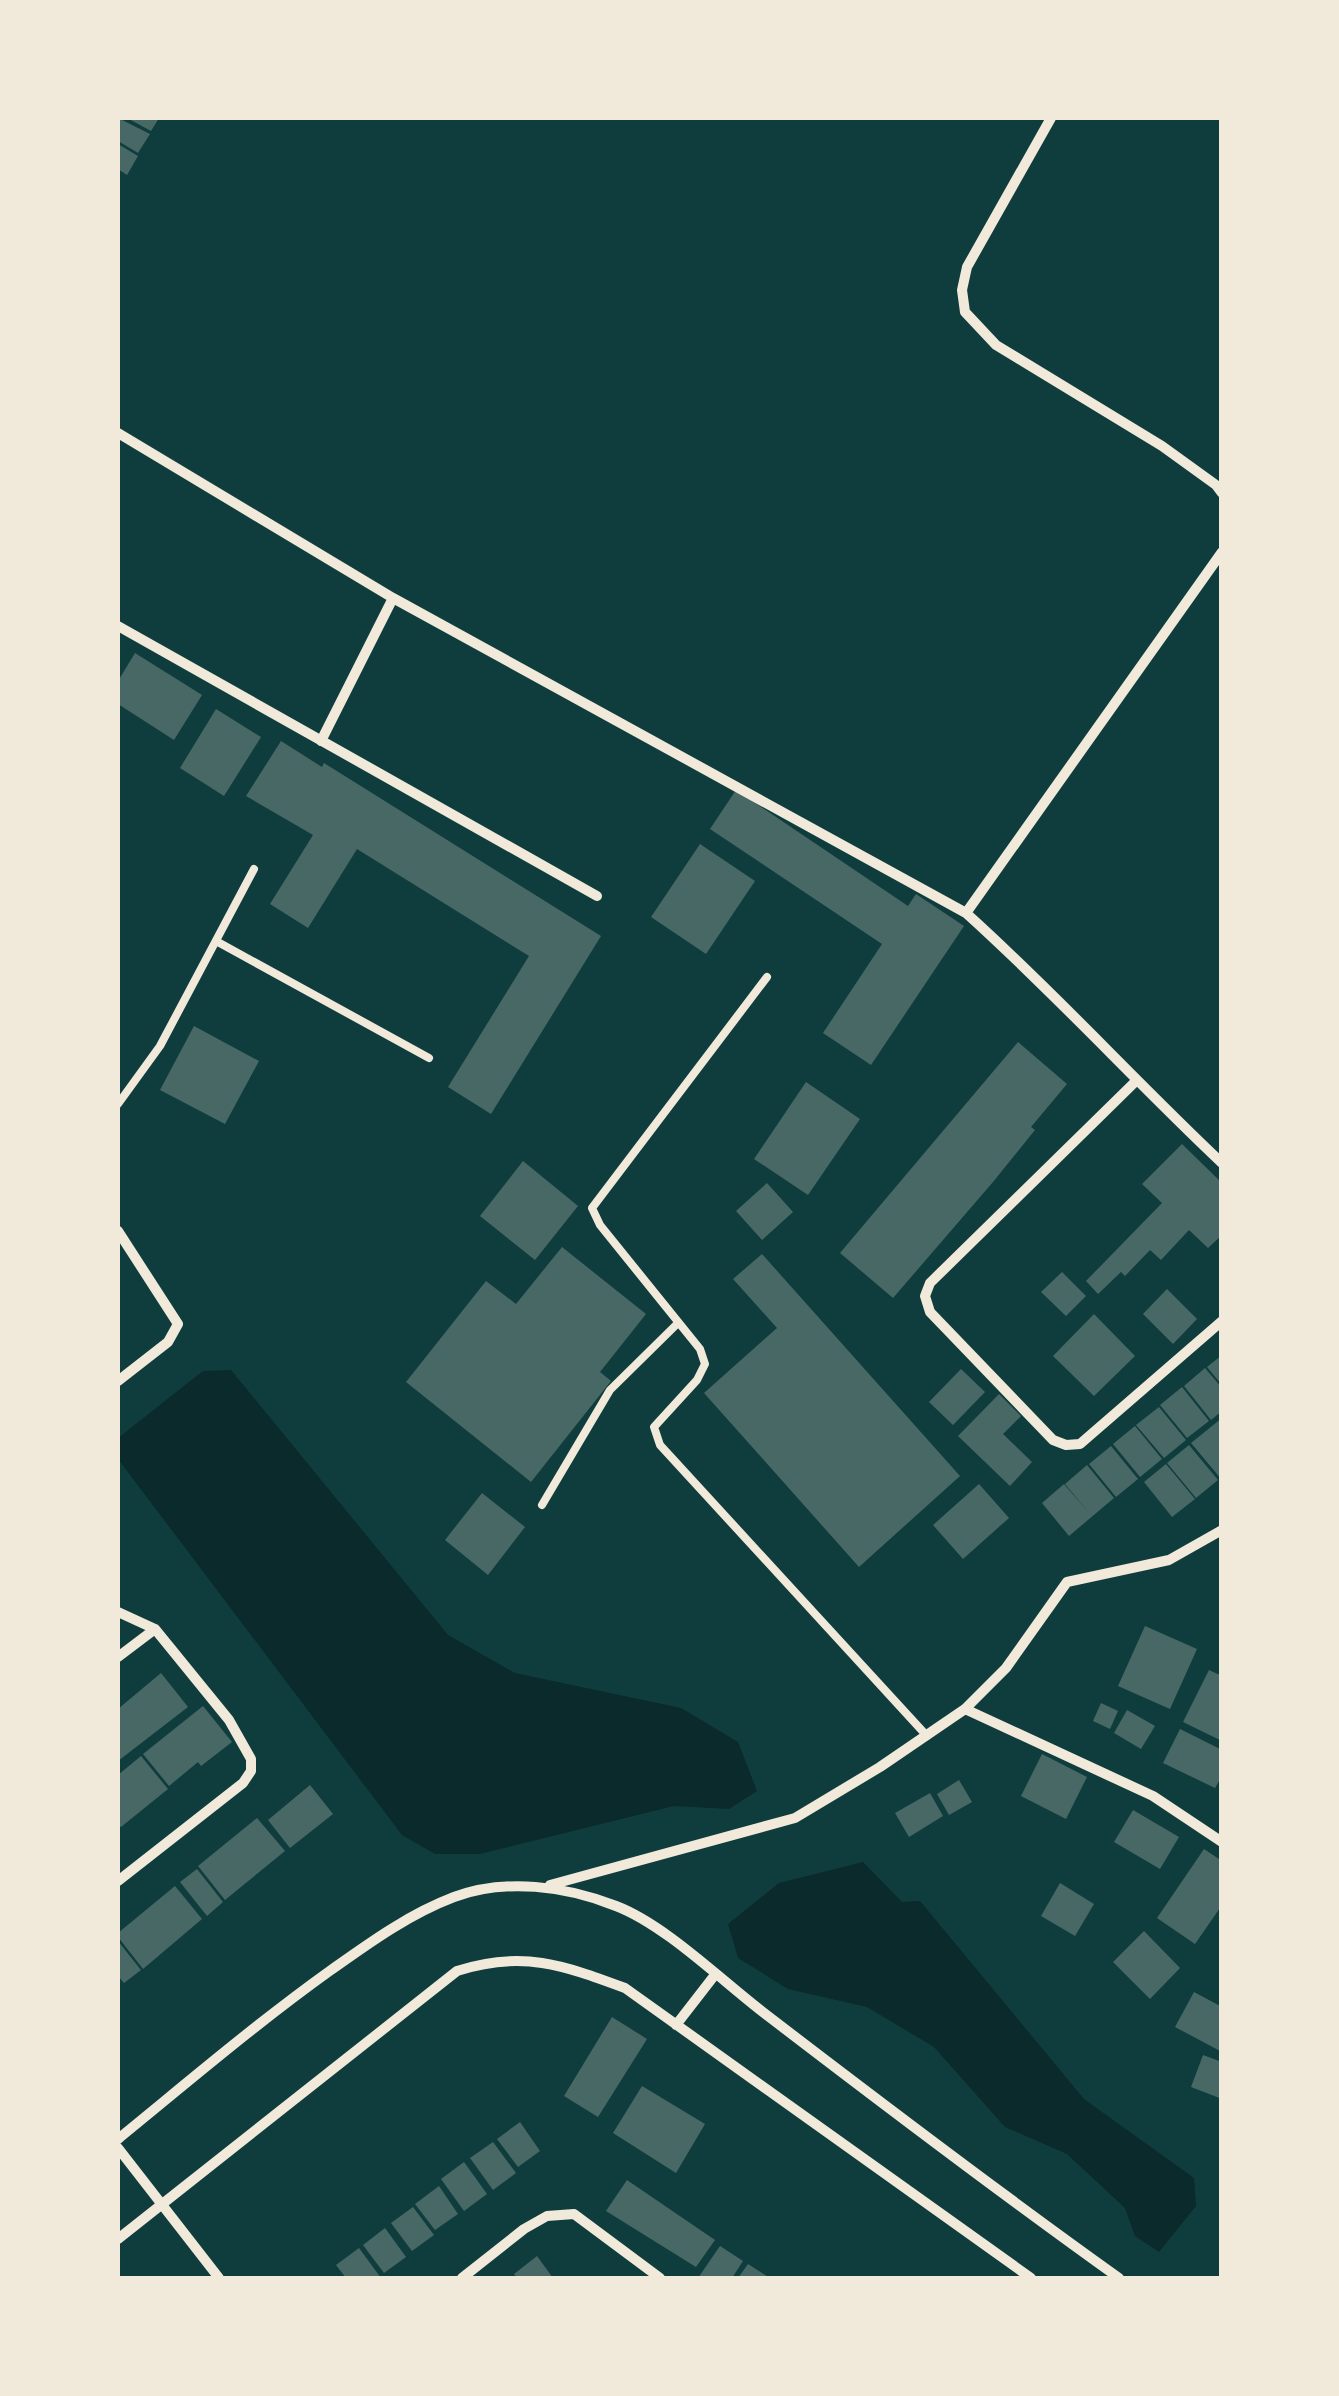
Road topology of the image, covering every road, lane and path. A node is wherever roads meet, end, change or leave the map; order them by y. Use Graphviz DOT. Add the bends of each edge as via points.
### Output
graph roads {
  1 [pos="1051,118"];
  2 [pos="118,432"];
  3 [pos="1222,493"];
  4 [pos="1222,552"];
  5 [pos="393,598"];
  6 [pos="118,626"];
  7 [pos="320,742"];
  8 [pos="254,869"];
  9 [pos="597,896"];
  10 [pos="966,914"];
  11 [pos="216,940"];
  12 [pos="767,976"];
  13 [pos="429,1058"];
  14 [pos="1136,1082"];
  15 [pos="118,1104"];
  16 [pos="1222,1163"];
  17 [pos="118,1231"];
  18 [pos="1222,1321"];
  19 [pos="677,1324"];
  20 [pos="118,1382"];
  21 [pos="542,1504"];
  22 [pos="1222,1530"];
  23 [pos="118,1612"];
  24 [pos="154,1629"];
  25 [pos="118,1657"];
  26 [pos="965,1709"];
  27 [pos="926,1736"];
  28 [pos="1222,1842"];
  29 [pos="118,1881"];
  30 [pos="544,1888"];
  31 [pos="714,1976"];
  32 [pos="676,2025"];
  33 [pos="118,2139"];
  34 [pos="118,2148"];
  35 [pos="162,2204"];
  36 [pos="118,2240"];
  37 [pos="219,2278"];
  38 [pos="462,2278"];
  39 [pos="660,2278"];
  40 [pos="1031,2278"];
  41 [pos="1119,2278"];
  1 -- 3 [label="street" via="967,267 965,312 996,345 1162,446"];
  2 -- 5 [label="street"];
  4 -- 10 [label="street"];
  5 -- 7 [label="street"];
  5 -- 10 [label="street"];
  6 -- 7 [label="street"];
  7 -- 9 [label="street"];
  8 -- 11 [label="lane"];
  10 -- 14 [label="street"];
  11 -- 13 [label="lane"];
  11 -- 15 [label="lane" via="160,1046"];
  12 -- 19 [label="lane" via="592,1208"];
  14 -- 16 [label="street"];
  14 -- 18 [label="street" via="930,1283 930,1312 1054,1440 1066,1444 1080,1444"];
  17 -- 20 [label="street" via="178,1324 168,1342"];
  19 -- 21 [label="lane" via="610,1390"];
  19 -- 27 [label="lane" via="705,1364 654,1427 660,1445"];
  22 -- 26 [label="street" via="1170,1560 1067,1582 1006,1668"];
  23 -- 24 [label="street"];
  24 -- 25 [label="street"];
  24 -- 29 [label="street" via="229,1720 248,1749 250,1770 243,1783"];
  26 -- 27 [label="street"];
  26 -- 28 [label="street" via="1153,1796"];
  27 -- 30 [label="street" via="795,1818"];
  30 -- 31 [label="street" via="620,1907 659,1929"];
  30 -- 33 [label="street" via="498,1886 454,1897 385,1932 282,2005"];
  31 -- 32 [label="street"];
  31 -- 41 [label="street"];
  32 -- 35 [label="street" via="625,1988 580,1971 521,1959 488,1961 457,1972"];
  32 -- 40 [label="street"];
  34 -- 35 [label="street"];
  35 -- 36 [label="street"];
  35 -- 37 [label="street"];
  38 -- 39 [label="street" via="524,2229 547,2216 574,2214"];
}
